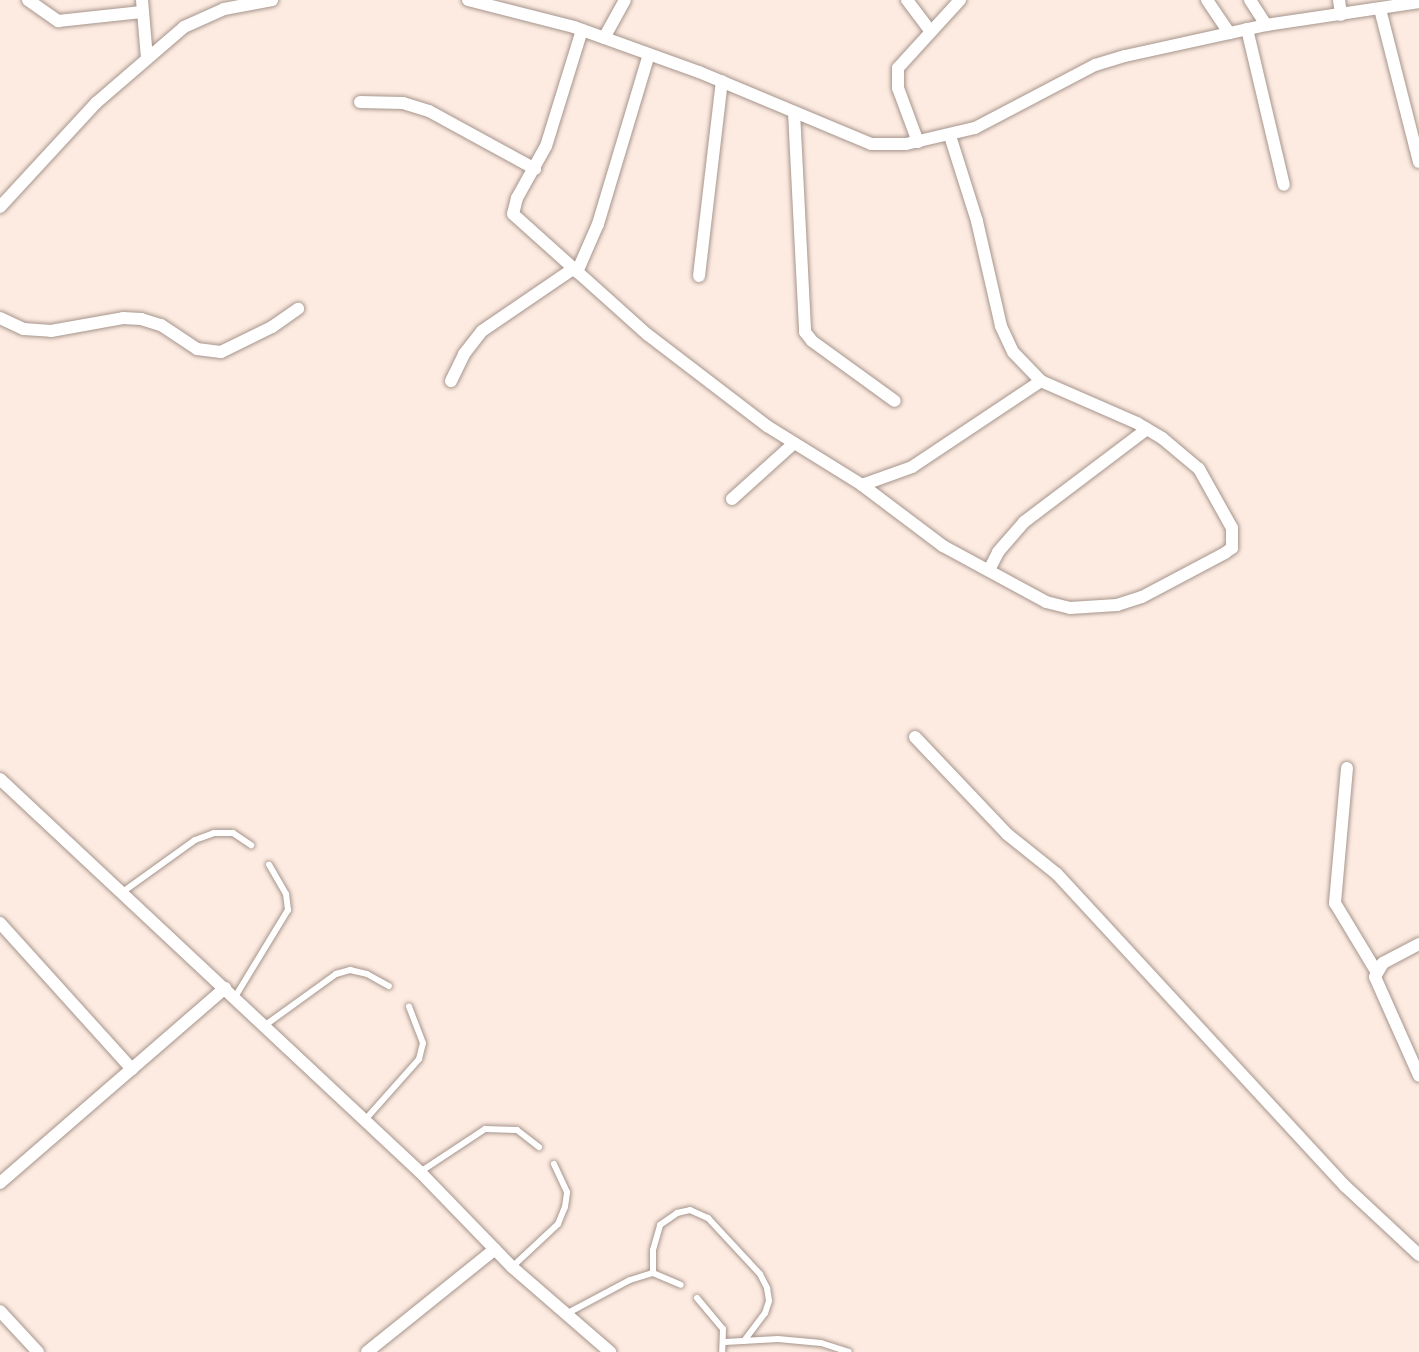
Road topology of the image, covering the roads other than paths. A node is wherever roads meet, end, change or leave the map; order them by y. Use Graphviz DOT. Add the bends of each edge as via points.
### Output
graph roads {
  1 [pos="28,0"];
  2 [pos="272,0"];
  3 [pos="468,0"];
  4 [pos="625,0"];
  5 [pos="907,0"];
  6 [pos="960,0"];
  7 [pos="1207,0"];
  8 [pos="1250,0"];
  9 [pos="1338,0"];
  10 [pos="1419,3"];
  11 [pos="142,6"];
  12 [pos="1380,9"];
  13 [pos="1341,15"];
  14 [pos="1266,25"];
  15 [pos="1247,29"];
  16 [pos="582,30"];
  17 [pos="930,31"];
  18 [pos="1229,33"];
  19 [pos="604,38"];
  20 [pos="650,54"];
  21 [pos="147,58"];
  22 [pos="722,81"];
  23 [pos="360,102"];
  24 [pos="794,112"];
  25 [pos="950,136"];
  26 [pos="918,142"];
  27 [pos="1419,162"];
  28 [pos="536,169"];
  29 [pos="1284,185"];
  30 [pos="0,207"];
  31 [pos="575,270"];
  32 [pos="699,276"];
  33 [pos="298,309"];
  34 [pos="0,318"];
  35 [pos="451,381"];
  36 [pos="1041,381"];
  37 [pos="895,402"];
  38 [pos="1147,429"];
  39 [pos="793,444"];
  40 [pos="862,486"];
  41 [pos="732,499"];
  42 [pos="989,570"];
  43 [pos="915,737"];
  44 [pos="1347,768"];
  45 [pos="0,779"];
  46 [pos="251,845"];
  47 [pos="269,864"];
  48 [pos="124,891"];
  49 [pos="0,923"];
  50 [pos="1419,944"];
  51 [pos="1376,971"];
  52 [pos="389,986"];
  53 [pos="225,988"];
  54 [pos="235,998"];
  55 [pos="409,1007"];
  56 [pos="264,1026"];
  57 [pos="132,1069"];
  58 [pos="1419,1076"];
  59 [pos="364,1122"];
  60 [pos="539,1147"];
  61 [pos="554,1164"];
  62 [pos="420,1172"];
  63 [pos="0,1183"];
  64 [pos="495,1249"];
  65 [pos="1419,1255"];
  66 [pos="512,1267"];
  67 [pos="653,1274"];
  68 [pos="681,1285"];
  69 [pos="696,1298"];
  70 [pos="0,1311"];
  71 [pos="566,1314"];
  72 [pos="744,1341"];
  73 [pos="725,1342"];
  74 [pos="38,1352"];
  75 [pos="367,1352"];
  76 [pos="610,1352"];
  77 [pos="722,1352"];
  78 [pos="849,1352"];
  1 -- 11 [label="street" via="58,21"];
  2 -- 21 [label="street" via="203,15"];
  3 -- 16 [label="street"];
  4 -- 19 [label="street"];
  5 -- 17 [label="street"];
  6 -- 17 [label="street"];
  7 -- 18 [label="street"];
  8 -- 14 [label="street"];
  9 -- 13 [label="street"];
  10 -- 12 [label="street"];
  11 -- 21 [label="street"];
  12 -- 13 [label="street"];
  12 -- 27 [label="street"];
  13 -- 14 [label="street"];
  14 -- 15 [label="street"];
  15 -- 18 [label="street"];
  15 -- 29 [label="street"];
  16 -- 19 [label="street"];
  16 -- 28 [label="street"];
  17 -- 26 [label="street" via="903,59 897,77 901,101"];
  18 -- 25 [label="street" via="1095,65 975,128"];
  19 -- 20 [label="street"];
  20 -- 22 [label="street"];
  20 -- 31 [label="street" via="598,224"];
  21 -- 30 [label="street" via="74,125"];
  22 -- 24 [label="street"];
  22 -- 32 [label="street"];
  23 -- 28 [label="street" via="403,103 429,111"];
  24 -- 26 [label="street" via="871,144"];
  24 -- 37 [label="street" via="805,332"];
  25 -- 26 [label="street"];
  25 -- 36 [label="street" via="977,221 1001,326 1013,352"];
  28 -- 31 [label="street" via="517,198 513,214"];
  31 -- 35 [label="street" via="482,331 464,354"];
  31 -- 39 [label="street" via="648,335"];
  33 -- 34 [label="street" via="272,327 221,352 197,349 161,325 141,319 123,318 51,330 24,329"];
  36 -- 38 [label="street"];
  36 -- 40 [label="street" via="912,467"];
  38 -- 42 [label="street" via="1024,522 1003,545"];
  38 -- 42 [label="street" via="1199,469 1232,528 1234,538 1226,553 1142,597 1118,605 1070,608 1046,602"];
  39 -- 40 [label="street"];
  39 -- 41 [label="street"];
  40 -- 42 [label="street" via="943,546"];
  43 -- 65 [label="street" via="1007,834 1057,874 1346,1186"];
  44 -- 51 [label="street" via="1335,903"];
  45 -- 48 [label="street"];
  46 -- 48 [label="lane" via="233,833 214,833 195,840"];
  47 -- 54 [label="lane" via="286,894 288,910"];
  48 -- 53 [label="street"];
  49 -- 57 [label="street"];
  50 -- 51 [label="street" via="1383,963"];
  51 -- 58 [label="street" via="1376,982"];
  52 -- 56 [label="lane" via="350,970 336,974"];
  53 -- 54 [label="street"];
  53 -- 57 [label="street"];
  54 -- 56 [label="street"];
  55 -- 59 [label="lane" via="423,1043 419,1059"];
  56 -- 59 [label="street"];
  57 -- 63 [label="street"];
  59 -- 62 [label="street"];
  60 -- 62 [label="lane" via="517,1130 498,1126 484,1129"];
  61 -- 66 [label="lane" via="567,1192 565,1207 558,1224"];
  62 -- 64 [label="street"];
  64 -- 66 [label="street"];
  64 -- 75 [label="street"];
  66 -- 71 [label="street"];
  67 -- 68 [label="lane"];
  67 -- 71 [label="lane" via="630,1280"];
  67 -- 72 [label="lane" via="653,1250 660,1225 690,1210 708,1218 760,1274 767,1288 769,1301 765,1313"];
  69 -- 73 [label="lane" via="716,1318"];
  70 -- 74 [label="street"];
  71 -- 76 [label="street"];
  72 -- 73 [label="lane"];
  72 -- 78 [label="lane" via="821,1343"];
  73 -- 77 [label="lane"];
}
